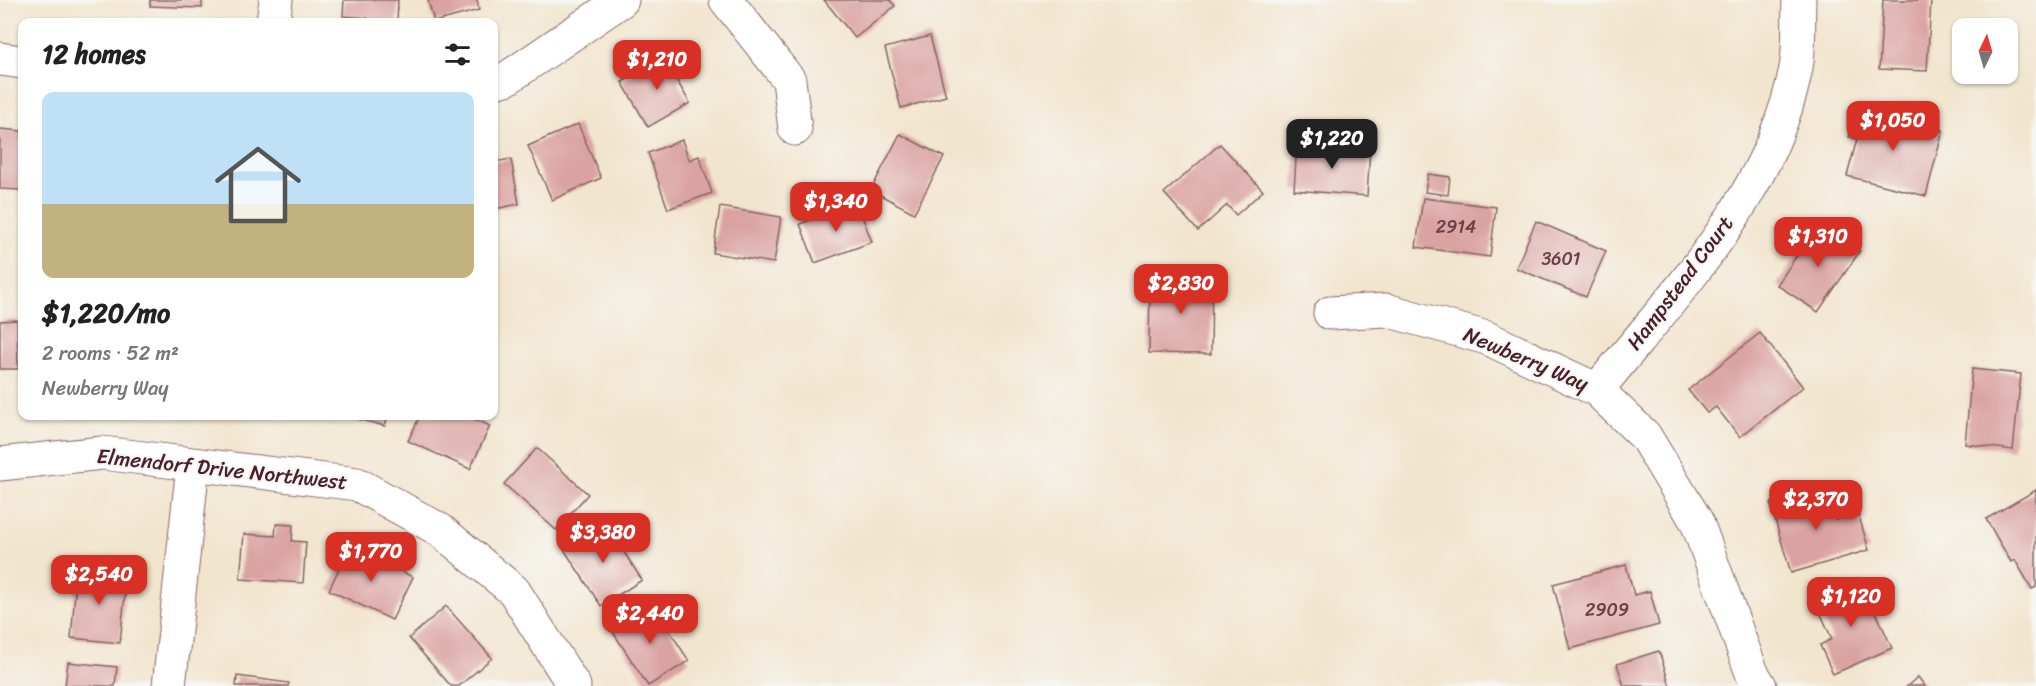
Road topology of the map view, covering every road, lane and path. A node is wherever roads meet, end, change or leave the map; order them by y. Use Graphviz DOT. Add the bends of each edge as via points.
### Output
graph roads {
  1 [pos="276,0"];
  2 [pos="622,0"];
  3 [pos="726,0"];
  4 [pos="1799,0"];
  5 [pos="274,18"];
  6 [pos="0,59"];
  7 [pos="18,61"];
  8 [pos="498,81"];
  9 [pos="795,129"];
  10 [pos="1330,314"];
  11 [pos="1597,390"];
  12 [pos="0,464"];
  13 [pos="193,465"];
  14 [pos="170,686"];
  15 [pos="574,686"];
  16 [pos="1760,686"];
  1 -- 5 [label="street"];
  2 -- 8 [label="street"];
  3 -- 9 [label="street" via="789,80"];
  4 -- 11 [label="street, Hampstead Court" via="1796,67 1774,145 1716,243"];
  6 -- 7 [label="street"];
  10 -- 11 [label="street, Newberry Way" via="1386,310 1486,338"];
  11 -- 16 [label="street, Newberry Way" via="1645,436 1698,522"];
  12 -- 13 [label="street, Elmendorf Drive Northwest" via="102,453"];
  13 -- 14 [label="street"];
  13 -- 15 [label="street, Elmendorf Drive Northwest" via="357,484 440,530 514,591"];
}
